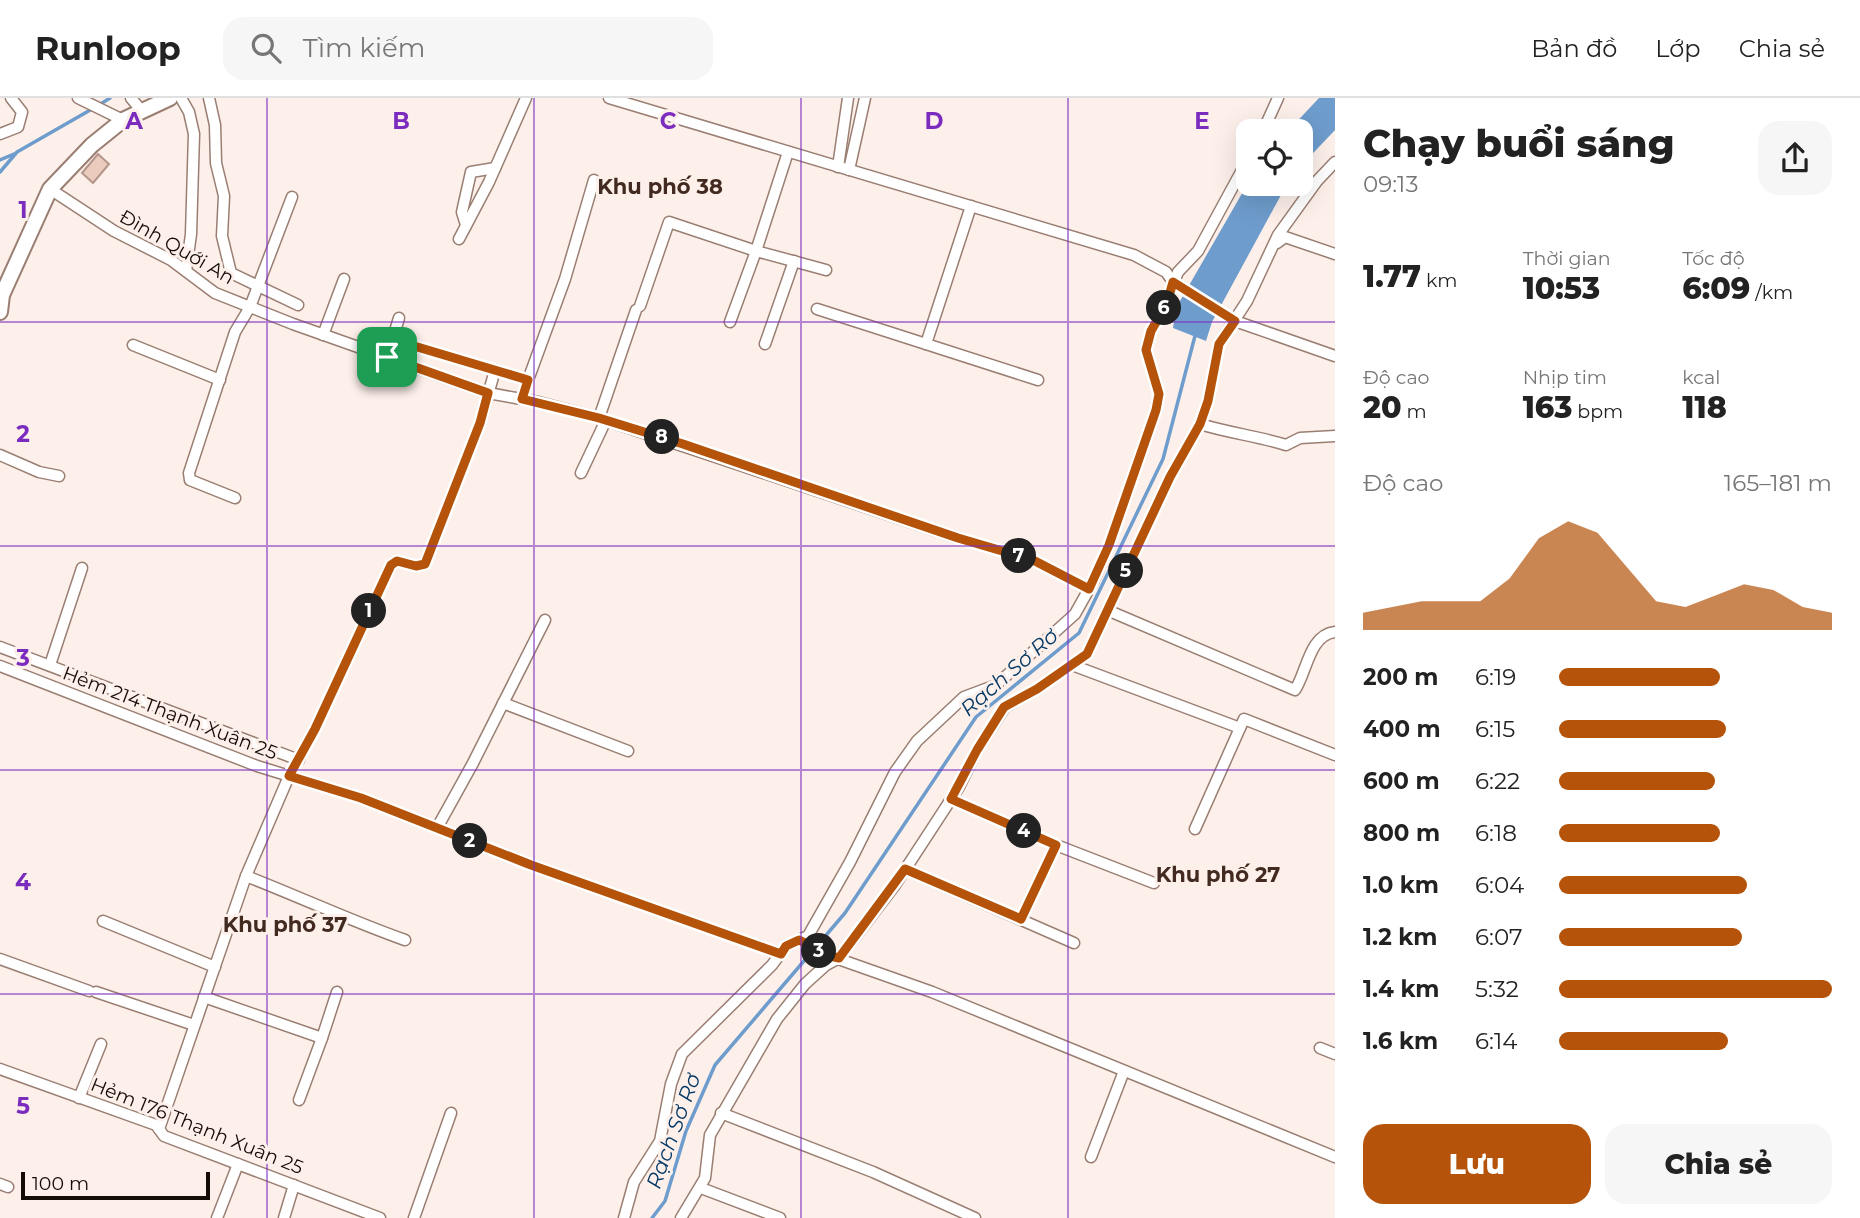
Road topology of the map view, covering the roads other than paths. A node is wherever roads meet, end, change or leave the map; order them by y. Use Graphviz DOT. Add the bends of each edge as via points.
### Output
graph roads {
  1 [pos="11,98"];
  2 [pos="78,98"];
  3 [pos="170,98"];
  4 [pos="181,98"];
  5 [pos="209,98"];
  6 [pos="526,98"];
  7 [pos="609,98"];
  8 [pos="848,98"];
  9 [pos="865,98"];
  10 [pos="1278,98"];
  11 [pos="136,104"];
  12 [pos="117,117"];
  13 [pos="1268,119"];
  14 [pos="0,134"];
  15 [pos="788,152"];
  16 [pos="1335,162"];
  17 [pos="838,167"];
  18 [pos="495,168"];
  19 [pos="849,170"];
  20 [pos="594,180"];
  21 [pos="1236,181"];
  22 [pos="50,189"];
  23 [pos="292,197"];
  24 [pos="971,206"];
  25 [pos="466,225"];
  26 [pos="458,239"];
  27 [pos="1273,245"];
  28 [pos="756,251"];
  29 [pos="1335,254"];
  30 [pos="794,261"];
  31 [pos="826,270"];
  32 [pos="186,271"];
  33 [pos="344,279"];
  34 [pos="1177,285"];
  35 [pos="258,286"];
  36 [pos="298,305"];
  37 [pos="250,307"];
  38 [pos="817,309"];
  39 [pos="0,312"];
  40 [pos="399,318"];
  41 [pos="1235,321"];
  42 [pos="730,322"];
  43 [pos="323,335"];
  44 [pos="394,340"];
  45 [pos="765,344"];
  46 [pos="926,344"];
  47 [pos="133,345"];
  48 [pos="1335,356"];
  49 [pos="387,357"];
  50 [pos="495,370"];
  51 [pos="220,380"];
  52 [pos="528,380"];
  53 [pos="1038,380"];
  54 [pos="488,393"];
  55 [pos="522,399"];
  56 [pos="602,419"];
  57 [pos="1200,424"];
  58 [pos="1335,436"];
  59 [pos="0,455"];
  60 [pos="581,472"];
  61 [pos="59,476"];
  62 [pos="234,498"];
  63 [pos="82,568"];
  64 [pos="1089,589"];
  65 [pos="1107,610"];
  66 [pos="545,620"];
  67 [pos="1335,632"];
  68 [pos="0,647"];
  69 [pos="50,665"];
  70 [pos="1072,665"];
  71 [pos="0,666"];
  72 [pos="503,703"];
  73 [pos="1240,728"];
  74 [pos="628,751"];
  75 [pos="1335,755"];
  76 [pos="299,760"];
  77 [pos="289,776"];
  78 [pos="951,799"];
  79 [pos="437,828"];
  80 [pos="1195,829"];
  81 [pos="1056,845"];
  82 [pos="905,869"];
  83 [pos="246,876"];
  84 [pos="1154,883"];
  85 [pos="1021,919"];
  86 [pos="103,921"];
  87 [pos="405,940"];
  88 [pos="802,942"];
  89 [pos="1074,943"];
  90 [pos="781,954"];
  91 [pos="835,957"];
  92 [pos="0,959"];
  93 [pos="215,967"];
  94 [pos="337,992"];
  95 [pos="204,997"];
  96 [pos="194,1026"];
  97 [pos="322,1038"];
  98 [pos="101,1044"];
  99 [pos="1320,1048"];
  100 [pos="1335,1054"];
  101 [pos="0,1069"];
  102 [pos="1124,1071"];
  103 [pos="79,1098"];
  104 [pos="299,1100"];
  105 [pos="721,1113"];
  106 [pos="451,1114"];
  107 [pos="159,1129"];
  108 [pos="1091,1157"];
  109 [pos="1335,1157"];
  110 [pos="238,1164"];
  111 [pos="294,1185"];
  112 [pos="701,1188"];
  113 [pos="355,1214"];
  114 [pos="216,1218"];
  115 [pos="284,1218"];
  116 [pos="380,1218"];
  117 [pos="414,1218"];
  118 [pos="624,1218"];
  119 [pos="681,1218"];
  120 [pos="780,1218"];
  121 [pos="975,1218"];
  1 -- 14 [label="street" via="22,112 18,127"];
  2 -- 12 [label="street"];
  3 -- 11 [label="street"];
  4 -- 32 [label="street" via="194,134"];
  5 -- 35 [label="street" via="224,196 222,236 231,273"];
  6 -- 18 [label="street"];
  7 -- 15 [label="street"];
  8 -- 17 [label="street"];
  9 -- 19 [label="street"];
  10 -- 13 [label="street"];
  11 -- 12 [label="street"];
  12 -- 22 [label="street"];
  15 -- 17 [label="street"];
  15 -- 28 [label="street"];
  16 -- 27 [label="street"];
  17 -- 19 [label="street"];
  18 -- 25 [label="street"];
  18 -- 25 [label="street" via="471,172 462,212"];
  19 -- 24 [label="street"];
  20 -- 52 [label="street"];
  21 -- 34 [label="street" via="1198,251 1178,272"];
  22 -- 32 [label="street, Đình Quới An"];
  22 -- 39 [label="street" via="2,295"];
  23 -- 35 [label="street"];
  24 -- 34 [label="street" via="1134,255 1166,272"];
  24 -- 46 [label="street"];
  25 -- 26 [label="street"];
  27 -- 29 [label="street" via="1285,237"];
  27 -- 41 [label="street"];
  28 -- 30 [label="street"];
  28 -- 42 [label="street"];
  28 -- 56 [label="street" via="669,222"];
  30 -- 31 [label="street"];
  30 -- 45 [label="street"];
  32 -- 37 [label="street, Đình Quới An" via="215,293"];
  33 -- 43 [label="street"];
  34 -- 41 [label="street"];
  34 -- 64 [label="street" via="1151,331 1146,350 1159,394 1156,410"];
  35 -- 36 [label="street"];
  35 -- 37 [label="street"];
  37 -- 43 [label="street, Đình Quới An"];
  37 -- 51 [label="street" via="235,332"];
  38 -- 46 [label="street"];
  40 -- 44 [label="street"];
  41 -- 48 [label="street"];
  41 -- 57 [label="street" via="1219,344"];
  43 -- 49 [label="street, Đình Quới An"];
  44 -- 49 [label="street"];
  44 -- 50 [label="street"];
  46 -- 53 [label="street"];
  47 -- 51 [label="street"];
  49 -- 54 [label="street, Đình Quới An"];
  50 -- 52 [label="street"];
  50 -- 54 [label="street"];
  51 -- 62 [label="street" via="189,477"];
  52 -- 55 [label="street"];
  54 -- 55 [label="street, Đình Quới An"];
  54 -- 76 [label="street" via="425,564 397,561 391,565"];
  55 -- 56 [label="street, Đình Quới An"];
  56 -- 60 [label="street"];
  56 -- 64 [label="street, Đình Quới An" via="1033,560"];
  57 -- 58 [label="street" via="1286,445 1300,438"];
  57 -- 65 [label="street"];
  59 -- 61 [label="street"];
  63 -- 69 [label="street"];
  64 -- 88 [label="street" via="1075,614 1006,677 964,697 917,741 895,772"];
  65 -- 67 [label="street" via="1295,690 1314,647"];
  65 -- 70 [label="street" via="1087,654"];
  66 -- 72 [label="street"];
  68 -- 69 [label="street"];
  69 -- 76 [label="street"];
  70 -- 73 [label="street"];
  70 -- 78 [label="street" via="1004,707"];
  71 -- 77 [label="street, Hẻm 214 Thạnh Xuân 25"];
  72 -- 74 [label="street"];
  72 -- 79 [label="street"];
  73 -- 75 [label="street" via="1244,719"];
  73 -- 80 [label="street"];
  76 -- 77 [label="street"];
  77 -- 79 [label="street, Hẻm 214 Thạnh Xuân 25"];
  77 -- 83 [label="street"];
  78 -- 81 [label="street"];
  78 -- 82 [label="street"];
  79 -- 90 [label="street, Hẻm 214 Thạnh Xuân 25"];
  81 -- 84 [label="street"];
  81 -- 85 [label="street"];
  82 -- 85 [label="street"];
  82 -- 91 [label="street"];
  83 -- 87 [label="street"];
  83 -- 93 [label="street"];
  85 -- 89 [label="street"];
  86 -- 93 [label="street"];
  88 -- 90 [label="street" via="786,946"];
  88 -- 91 [label="street"];
  90 -- 118 [label="street" via="682,1054 660,1141 634,1182"];
  91 -- 102 [label="street"];
  91 -- 105 [label="street" via="777,1019"];
  92 -- 96 [label="street"];
  93 -- 95 [label="street"];
  94 -- 97 [label="street"];
  95 -- 96 [label="street"];
  95 -- 97 [label="street"];
  96 -- 107 [label="street"];
  97 -- 104 [label="street"];
  98 -- 103 [label="street"];
  99 -- 100 [label="street"];
  101 -- 103 [label="street, Hẻm 176 Thạnh Xuân 25"];
  102 -- 108 [label="street"];
  102 -- 109 [label="street"];
  103 -- 107 [label="street, Hẻm 176 Thạnh Xuân 25"];
  105 -- 112 [label="street" via="710,1135"];
  105 -- 121 [label="street" via="873,1172"];
  106 -- 117 [label="street"];
  107 -- 110 [label="street, Hẻm 176 Thạnh Xuân 25" via="164,1136"];
  110 -- 111 [label="street, Hẻm 176 Thạnh Xuân 25"];
  110 -- 114 [label="street"];
  111 -- 113 [label="street, Hẻm 176 Thạnh Xuân 25"];
  111 -- 115 [label="street"];
  112 -- 119 [label="street"];
  112 -- 120 [label="street"];
  113 -- 116 [label="street, Hẻm 176 Thạnh Xuân 25"];
}
